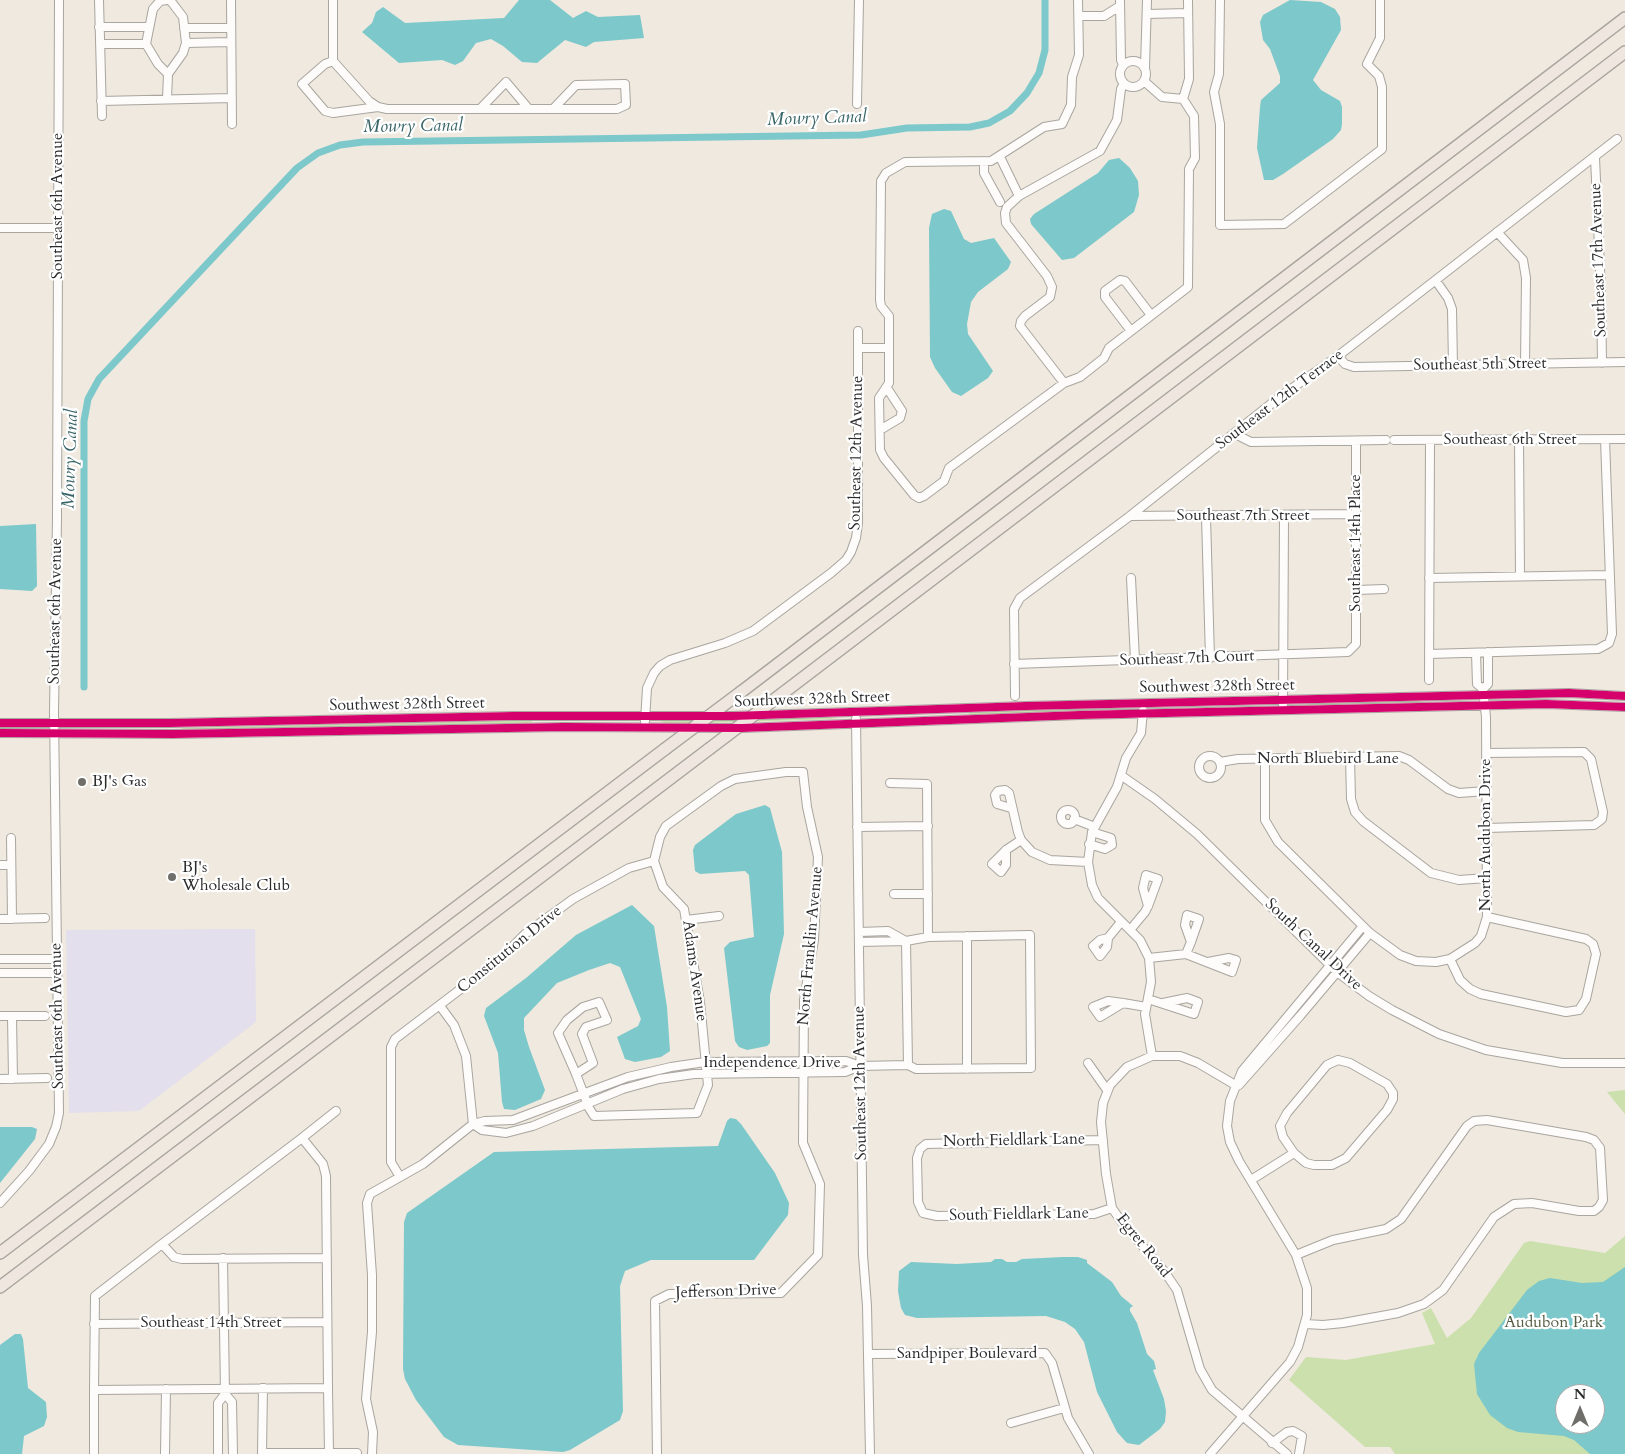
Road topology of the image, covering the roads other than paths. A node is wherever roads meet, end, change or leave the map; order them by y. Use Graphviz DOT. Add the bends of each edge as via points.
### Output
graph roads {
  1 [pos="58,0"];
  2 [pos="99,0"];
  3 [pos="164,0"];
  4 [pos="231,0"];
  5 [pos="333,0"];
  6 [pos="859,0"];
  7 [pos="1078,0"];
  8 [pos="1146,0"];
  9 [pos="1188,0"];
  10 [pos="1220,0"];
  11 [pos="1380,0"];
  12 [pos="1120,3"];
  13 [pos="1188,13"];
  14 [pos="1147,14"];
  15 [pos="1079,16"];
  16 [pos="1625,18"];
  17 [pos="99,27"];
  18 [pos="149,27"];
  19 [pos="184,28"];
  20 [pos="231,28"];
  21 [pos="231,42"];
  22 [pos="186,43"];
  23 [pos="100,44"];
  24 [pos="146,44"];
  25 [pos="1625,52"];
  26 [pos="334,60"];
  27 [pos="1123,64"];
  28 [pos="1145,68"];
  29 [pos="168,74"];
  30 [pos="1144,81"];
  31 [pos="1124,83"];
  32 [pos="232,98"];
  33 [pos="1183,99"];
  34 [pos="167,100"];
  35 [pos="101,101"];
  36 [pos="857,104"];
  37 [pos="378,107"];
  38 [pos="481,108"];
  39 [pos="528,108"];
  40 [pos="554,108"];
  41 [pos="102,116"];
  42 [pos="232,124"];
  43 [pos="1617,139"];
  44 [pos="1000,157"];
  45 [pos="1595,158"];
  46 [pos="984,161"];
  47 [pos="1019,196"];
  48 [pos="1000,202"];
  49 [pos="0,228"];
  50 [pos="59,228"];
  51 [pos="1497,232"];
  52 [pos="1436,281"];
  53 [pos="1151,315"];
  54 [pos="858,331"];
  55 [pos="1131,331"];
  56 [pos="858,348"];
  57 [pos="888,348"];
  58 [pos="1338,356"];
  59 [pos="1602,362"];
  60 [pos="1625,362"];
  61 [pos="1525,364"];
  62 [pos="1453,366"];
  63 [pos="1064,383"];
  64 [pos="887,388"];
  65 [pos="880,430"];
  66 [pos="1235,434"];
  67 [pos="1625,439"];
  68 [pos="1386,440"];
  69 [pos="1394,440"];
  70 [pos="1430,440"];
  71 [pos="1519,440"];
  72 [pos="1605,440"];
  73 [pos="1356,441"];
  74 [pos="1356,514"];
  75 [pos="1130,516"];
  76 [pos="1284,516"];
  77 [pos="1206,517"];
  78 [pos="1609,575"];
  79 [pos="1520,576"];
  80 [pos="1131,578"];
  81 [pos="1430,578"];
  82 [pos="1384,589"];
  83 [pos="1357,590"];
  84 [pos="1356,644"];
  85 [pos="1488,652"];
  86 [pos="1476,653"];
  87 [pos="1429,654"];
  88 [pos="1284,656"];
  89 [pos="1210,658"];
  90 [pos="1135,660"];
  91 [pos="1014,664"];
  92 [pos="1429,680"];
  93 [pos="1484,692"];
  94 [pos="1015,696"];
  95 [pos="1625,696"];
  96 [pos="1283,699"];
  97 [pos="1143,703"];
  98 [pos="1485,706"];
  99 [pos="1625,707"];
  100 [pos="1283,710"];
  101 [pos="856,712"];
  102 [pos="1143,714"];
  103 [pos="645,717"];
  104 [pos="0,723"];
  105 [pos="54,723"];
  106 [pos="856,723"];
  107 [pos="645,728"];
  108 [pos="0,733"];
  109 [pos="55,734"];
  110 [pos="1486,754"];
  111 [pos="1265,758"];
  112 [pos="1350,758"];
  113 [pos="1220,762"];
  114 [pos="1122,776"];
  115 [pos="890,783"];
  116 [pos="1486,791"];
  117 [pos="1011,808"];
  118 [pos="1074,819"];
  119 [pos="928,826"];
  120 [pos="857,827"];
  121 [pos="1486,828"];
  122 [pos="1094,830"];
  123 [pos="12,838"];
  124 [pos="1022,840"];
  125 [pos="1089,844"];
  126 [pos="1006,850"];
  127 [pos="654,861"];
  128 [pos="1088,862"];
  129 [pos="12,864"];
  130 [pos="0,865"];
  131 [pos="1487,878"];
  132 [pos="894,894"];
  133 [pos="928,894"];
  134 [pos="1148,906"];
  135 [pos="719,916"];
  136 [pos="1487,917"];
  137 [pos="0,918"];
  138 [pos="12,918"];
  139 [pos="45,918"];
  140 [pos="686,920"];
  141 [pos="1121,922"];
  142 [pos="1363,926"];
  143 [pos="1130,930"];
  144 [pos="859,932"];
  145 [pos="1370,933"];
  146 [pos="967,936"];
  147 [pos="928,937"];
  148 [pos="1108,938"];
  149 [pos="906,941"];
  150 [pos="859,942"];
  151 [pos="1191,942"];
  152 [pos="1186,954"];
  153 [pos="1149,958"];
  154 [pos="0,959"];
  155 [pos="58,959"];
  156 [pos="1450,959"];
  157 [pos="1208,962"];
  158 [pos="1331,966"];
  159 [pos="1337,972"];
  160 [pos="0,973"];
  161 [pos="58,973"];
  162 [pos="1148,999"];
  163 [pos="1123,1003"];
  164 [pos="1163,1003"];
  165 [pos="440,1006"];
  166 [pos="1146,1007"];
  167 [pos="0,1016"];
  168 [pos="12,1016"];
  169 [pos="46,1016"];
  170 [pos="1152,1056"];
  171 [pos="705,1062"];
  172 [pos="803,1062"];
  173 [pos="1088,1063"];
  174 [pos="1625,1063"];
  175 [pos="908,1065"];
  176 [pos="860,1066"];
  177 [pos="966,1069"];
  178 [pos="803,1072"];
  179 [pos="706,1073"];
  180 [pos="576,1074"];
  181 [pos="13,1078"];
  182 [pos="47,1078"];
  183 [pos="0,1079"];
  184 [pos="1237,1086"];
  185 [pos="1107,1090"];
  186 [pos="584,1092"];
  187 [pos="587,1103"];
  188 [pos="336,1110"];
  189 [pos="473,1124"];
  190 [pos="302,1138"];
  191 [pos="1102,1140"];
  192 [pos="1294,1153"];
  193 [pos="400,1177"];
  194 [pos="1250,1180"];
  195 [pos="0,1203"];
  196 [pos="1112,1208"];
  197 [pos="926,1215"];
  198 [pos="162,1244"];
  199 [pos="0,1253"];
  200 [pos="818,1255"];
  201 [pos="1296,1255"];
  202 [pos="223,1258"];
  203 [pos="326,1258"];
  204 [pos="0,1287"];
  205 [pos="327,1322"];
  206 [pos="224,1323"];
  207 [pos="94,1324"];
  208 [pos="1306,1324"];
  209 [pos="868,1354"];
  210 [pos="263,1388"];
  211 [pos="328,1388"];
  212 [pos="166,1389"];
  213 [pos="94,1390"];
  214 [pos="225,1391"];
  215 [pos="1064,1408"];
  216 [pos="1243,1416"];
  217 [pos="218,1423"];
  218 [pos="232,1423"];
  219 [pos="1011,1423"];
  220 [pos="1272,1443"];
  221 [pos="329,1453"];
  222 [pos="357,1453"];
  223 [pos="94,1454"];
  224 [pos="165,1454"];
  225 [pos="218,1454"];
  226 [pos="233,1454"];
  227 [pos="372,1454"];
  228 [pos="657,1454"];
  229 [pos="870,1454"];
  230 [pos="1089,1454"];
  231 [pos="1210,1454"];
  232 [pos="1287,1454"];
  233 [pos="1299,1454"];
  1 -- 50 [label="street, Southeast 6th Avenue"];
  2 -- 17 [label="street"];
  3 -- 18 [label="street" via="153,9"];
  3 -- 19 [label="street" via="183,17"];
  4 -- 20 [label="street"];
  5 -- 26 [label="street"];
  6 -- 36 [label="street"];
  7 -- 15 [label="street"];
  8 -- 14 [label="street"];
  9 -- 13 [label="street"];
  10 -- 11 [label="street" via="1219,74 1214,92 1220,124 1220,225 1284,224 1382,149 1382,87 1379,76 1367,64 1380,38"];
  12 -- 15 [label="street" via="1104,16"];
  12 -- 27 [label="street"];
  13 -- 14 [label="street"];
  13 -- 33 [label="street" via="1189,79"];
  14 -- 28 [label="street"];
  15 -- 44 [label="street" via="1079,55 1072,77 1072,105 1066,117 1062,124 1044,126"];
  16 -- 199 [label="highway, bridge"];
  17 -- 18 [label="street"];
  17 -- 23 [label="street"];
  18 -- 24 [label="street"];
  19 -- 20 [label="street"];
  19 -- 22 [label="street"];
  20 -- 21 [label="street"];
  21 -- 22 [label="street"];
  21 -- 32 [label="street"];
  22 -- 29 [label="street"];
  23 -- 24 [label="street"];
  23 -- 35 [label="street"];
  24 -- 29 [label="street"];
  25 -- 204 [label="highway, bridge"];
  26 -- 37 [label="street"];
  26 -- 37 [label="street" via="302,84 325,111 333,113"];
  27 -- 28 [label="street" via="1135,61"];
  27 -- 31 [label="street" via="1120,76"];
  28 -- 30 [label="street"];
  29 -- 34 [label="street"];
  30 -- 31 [label="street" via="1132,87"];
  30 -- 33 [label="street" via="1162,97"];
  31 -- 47 [label="street" via="1118,120 1100,151"];
  32 -- 34 [label="street"];
  32 -- 42 [label="street"];
  33 -- 53 [label="street" via="1194,116 1195,158 1189,169 1188,287"];
  34 -- 35 [label="street"];
  35 -- 41 [label="street"];
  37 -- 38 [label="street"];
  38 -- 39 [label="street"];
  38 -- 39 [label="street" via="506,82"];
  39 -- 40 [label="street"];
  40 -- 40 [label="street" via="626,106 625,84 576,85"];
  43 -- 45 [label="street, Southeast 12th Terrace"];
  44 -- 46 [label="street"];
  44 -- 47 [label="street"];
  45 -- 51 [label="street, Southeast 12th Terrace"];
  45 -- 59 [label="street, Southeast 17th Avenue"];
  46 -- 48 [label="street" via="984,173"];
  46 -- 57 [label="street" via="910,161 883,176 880,186 880,300 889,316"];
  47 -- 63 [label="street" via="1007,207 1006,223 1052,286 1050,297 1025,316 1020,326"];
  49 -- 50 [label="street"];
  50 -- 105 [label="street, Southeast 6th Avenue"];
  51 -- 52 [label="street, Southeast 12th Terrace"];
  51 -- 61 [label="street" via="1523,260 1526,278"];
  52 -- 58 [label="street, Southeast 12th Terrace"];
  52 -- 62 [label="street" via="1452,309"];
  53 -- 55 [label="street"];
  53 -- 55 [label="street" via="1125,281 1120,280 1105,291 1105,297"];
  54 -- 56 [label="street, Southeast 12th Avenue"];
  55 -- 63 [label="street" via="1080,377"];
  56 -- 57 [label="street"];
  56 -- 103 [label="street, Southeast 12th Avenue" via="858,523 851,552 831,573 753,631 660,666 647,688"];
  57 -- 64 [label="street"];
  58 -- 62 [label="street, Southeast 5th Street" via="1345,364 1354,367"];
  58 -- 66 [label="street, Southeast 12th Terrace" via="1280,396"];
  59 -- 60 [label="street, Southeast 5th Street"];
  59 -- 61 [label="street, Southeast 5th Street"];
  61 -- 62 [label="street, Southeast 5th Street"];
  63 -- 65 [label="street" via="949,468 944,481 919,498 911,493 884,458 880,450"];
  64 -- 65 [label="street" via="879,398"];
  64 -- 65 [label="street" via="901,408 902,415"];
  66 -- 73 [label="street" via="1251,442"];
  66 -- 75 [label="street, Southeast 12th Terrace"];
  67 -- 72 [label="street, Southeast 6th Street"];
  68 -- 73 [label="street"];
  69 -- 70 [label="street, Southeast 6th Street"];
  70 -- 71 [label="street, Southeast 6th Street"];
  70 -- 81 [label="street"];
  71 -- 72 [label="street, Southeast 6th Street"];
  71 -- 79 [label="street"];
  72 -- 78 [label="street"];
  73 -- 74 [label="street, Southeast 14th Place"];
  74 -- 76 [label="street, Southeast 7th Street"];
  74 -- 83 [label="street, Southeast 14th Place"];
  75 -- 77 [label="street, Southeast 7th Street"];
  75 -- 91 [label="street, Southeast 12th Terrace" via="1020,598 1014,609"];
  76 -- 77 [label="street, Southeast 7th Street"];
  76 -- 88 [label="street"];
  77 -- 89 [label="street"];
  78 -- 79 [label="street"];
  78 -- 85 [label="street" via="1612,634 1605,647"];
  79 -- 81 [label="street"];
  80 -- 90 [label="street"];
  81 -- 87 [label="street"];
  82 -- 83 [label="street"];
  83 -- 84 [label="street, Southeast 14th Place"];
  84 -- 88 [label="street, Southeast 7th Court" via="1342,654"];
  85 -- 86 [label="street"];
  85 -- 93 [label="street" via="1488,684"];
  86 -- 87 [label="street"];
  86 -- 93 [label="street" via="1477,684"];
  87 -- 92 [label="street"];
  88 -- 89 [label="street, Southeast 7th Court"];
  88 -- 96 [label="street"];
  89 -- 90 [label="street, Southeast 7th Court"];
  90 -- 91 [label="street, Southeast 7th Court"];
  91 -- 94 [label="street, Southeast 12th Terrace"];
  93 -- 95 [label="street, Southwest 328th Street"];
  93 -- 96 [label="street, Southwest 328th Street"];
  93 -- 98 [label="street, North Audubon Drive"];
  96 -- 97 [label="street, Southwest 328th Street"];
  96 -- 100 [label="street"];
  97 -- 101 [label="street, Southwest 328th Street"];
  97 -- 102 [label="street"];
  98 -- 99 [label="street, Southwest 328th Street" via="1567,704"];
  98 -- 100 [label="street, Southwest 328th Street"];
  98 -- 110 [label="street, North Audubon Drive"];
  100 -- 102 [label="street, Southwest 328th Street"];
  101 -- 103 [label="street, Southwest 328th Street"];
  101 -- 106 [label="street, Southeast 12th Avenue"];
  102 -- 106 [label="street, Southwest 328th Street"];
  102 -- 114 [label="street" via="1141,733 1126,758"];
  103 -- 105 [label="street, Southwest 328th Street"];
  103 -- 107 [label="street, Southeast 12th Avenue"];
  104 -- 105 [label="street, Southwest 328th Street"];
  105 -- 109 [label="street, Southeast 6th Avenue"];
  106 -- 107 [label="street, Southwest 328th Street"];
  106 -- 120 [label="street, Southeast 12th Avenue"];
  107 -- 109 [label="street, Southwest 328th Street"];
  108 -- 109 [label="street, Southwest 328th Street"];
  109 -- 155 [label="street, Southeast 6th Avenue"];
  110 -- 116 [label="street, North Audubon Drive"];
  110 -- 121 [label="street" via="1584,752 1591,759 1603,812 1602,819 1594,825"];
  111 -- 112 [label="street, North Bluebird Lane"];
  111 -- 113 [label="street, North Bluebird Lane"];
  111 -- 142 [label="street, North Audubon Drive" via="1265,820 1269,831"];
  112 -- 116 [label="street, North Bluebird Lane" via="1398,756 1448,789"];
  112 -- 131 [label="street" via="1351,799 1355,812 1363,821 1431,873 1459,880"];
  114 -- 122 [label="street"];
  114 -- 158 [label="street, South Canal Drive" via="1197,834"];
  115 -- 119 [label="street" via="927,784"];
  116 -- 121 [label="street, North Audubon Drive"];
  117 -- 124 [label="street"];
  118 -- 122 [label="street"];
  119 -- 120 [label="street"];
  119 -- 133 [label="street"];
  120 -- 144 [label="street, Southeast 12th Avenue"];
  121 -- 131 [label="street, North Audubon Drive"];
  122 -- 125 [label="street"];
  122 -- 125 [label="street" via="1111,838 1112,845 1105,849"];
  123 -- 129 [label="street"];
  124 -- 126 [label="street"];
  124 -- 128 [label="street" via="1032,852 1044,858"];
  125 -- 128 [label="street"];
  127 -- 140 [label="street, Adams Avenue" via="663,887 680,903"];
  127 -- 165 [label="street, Constitution Drive" via="629,868 573,899 524,934 500,959"];
  127 -- 172 [label="street, North Franklin Avenue" via="666,826 721,786 735,779 803,772 806,807 818,858 814,940 804,1000"];
  128 -- 141 [label="street" via="1098,898"];
  129 -- 130 [label="street"];
  129 -- 138 [label="street"];
  131 -- 136 [label="street, North Audubon Drive"];
  132 -- 133 [label="street"];
  133 -- 147 [label="street"];
  134 -- 143 [label="street"];
  135 -- 140 [label="street"];
  136 -- 156 [label="street, North Audubon Drive" via="1481,936 1475,943"];
  136 -- 156 [label="street" via="1586,939 1593,944 1596,954 1586,999 1579,1010 1566,1012 1481,994 1460,980"];
  137 -- 138 [label="street"];
  138 -- 139 [label="street"];
  140 -- 171 [label="street, Adams Avenue" via="700,1002"];
  141 -- 143 [label="street"];
  141 -- 148 [label="street"];
  142 -- 145 [label="street, North Audubon Drive"];
  142 -- 158 [label="street"];
  143 -- 153 [label="street" via="1144,946"];
  144 -- 149 [label="street" via="888,930"];
  144 -- 150 [label="street, Southeast 12th Avenue"];
  145 -- 156 [label="street, North Audubon Drive" via="1400,955 1416,961"];
  145 -- 159 [label="street"];
  146 -- 147 [label="street"];
  146 -- 177 [label="street"];
  146 -- 177 [label="street" via="1030,935 1031,1068"];
  147 -- 149 [label="street"];
  149 -- 150 [label="street"];
  149 -- 175 [label="street"];
  150 -- 176 [label="street, Southeast 12th Avenue"];
  151 -- 152 [label="street"];
  152 -- 153 [label="street"];
  152 -- 157 [label="street"];
  153 -- 162 [label="street" via="1151,982"];
  154 -- 155 [label="street"];
  155 -- 161 [label="street, Southeast 6th Avenue"];
  158 -- 159 [label="street, South Canal Drive"];
  158 -- 184 [label="street" via="1242,1071"];
  159 -- 174 [label="street, South Canal Drive" via="1392,1010 1466,1044 1546,1062"];
  159 -- 184 [label="street"];
  160 -- 161 [label="street"];
  161 -- 195 [label="street, Southeast 6th Avenue" via="58,1123 42,1154"];
  162 -- 164 [label="street"];
  162 -- 166 [label="street"];
  163 -- 166 [label="street"];
  165 -- 189 [label="street" via="454,1025 466,1056"];
  165 -- 193 [label="street, Constitution Drive" via="395,1039 391,1047 391,1162"];
  166 -- 170 [label="street"];
  167 -- 168 [label="street"];
  168 -- 169 [label="street"];
  168 -- 181 [label="street"];
  170 -- 184 [label="street, Egret Road" via="1186,1057"];
  170 -- 185 [label="street, Egret Road" via="1127,1066"];
  171 -- 172 [label="street, Independence Drive"];
  171 -- 179 [label="street, Adams Avenue"];
  171 -- 186 [label="street, Independence Drive" via="628,1077"];
  172 -- 176 [label="street, Independence Drive" via="846,1061"];
  172 -- 178 [label="street, North Franklin Avenue"];
  173 -- 185 [label="street"];
  175 -- 176 [label="street"];
  175 -- 177 [label="street" via="916,1069"];
  176 -- 178 [label="street, Independence Drive" via="845,1072"];
  176 -- 209 [label="street, Southeast 12th Avenue"];
  178 -- 179 [label="street, Independence Drive"];
  178 -- 200 [label="street, North Franklin Avenue" via="803,1143 820,1184"];
  179 -- 187 [label="street, Independence Drive" via="658,1079"];
  179 -- 187 [label="street, Adams Avenue" via="708,1085 697,1113 594,1116"];
  180 -- 180 [label="street" via="558,1033 567,1020 583,1007 599,1002 607,1020 586,1027 582,1034 593,1063"];
  180 -- 186 [label="street"];
  181 -- 182 [label="street"];
  181 -- 183 [label="street"];
  184 -- 194 [label="street" via="1228,1109 1228,1134 1233,1151"];
  185 -- 191 [label="street, Egret Road" via="1102,1109"];
  186 -- 187 [label="street"];
  186 -- 189 [label="street, Independence Drive" via="514,1120"];
  187 -- 189 [label="street, Independence Drive" via="534,1126 506,1133 482,1130"];
  188 -- 190 [label="street"];
  189 -- 193 [label="street" via="423,1164"];
  190 -- 198 [label="street"];
  190 -- 203 [label="street" via="322,1164 326,1176"];
  191 -- 196 [label="street, Egret Road"];
  191 -- 197 [label="street, North Fieldlark Lane" via="926,1144 917,1158 919,1207"];
  192 -- 192 [label="street" via="1314,1165 1338,1163 1352,1152 1387,1110 1393,1099 1391,1088 1350,1063 1332,1061 1282,1120 1280,1131"];
  192 -- 194 [label="street"];
  193 -- 227 [label="street" via="370,1194 367,1203 372,1332 366,1399 373,1432"];
  194 -- 201 [label="street"];
  196 -- 197 [label="street, South Fieldlark Lane" via="1094,1214"];
  196 -- 216 [label="street, Egret Road" via="1177,1290 1200,1369 1212,1390"];
  198 -- 202 [label="street" via="174,1257 182,1259"];
  198 -- 207 [label="street" via="95,1296"];
  200 -- 228 [label="street, Jefferson Drive" via="781,1293 669,1294 655,1301"];
  201 -- 208 [label="street" via="1306,1288"];
  201 -- 208 [label="street" via="1333,1240 1386,1229 1401,1219 1474,1120 1586,1137 1597,1142 1601,1151 1603,1200 1599,1208 1587,1212 1532,1203 1514,1204 1494,1217 1449,1282 1424,1304 1398,1313 1343,1323"];
  202 -- 203 [label="street"];
  202 -- 206 [label="street"];
  203 -- 205 [label="street"];
  205 -- 206 [label="street, Southeast 14th Street"];
  205 -- 211 [label="street"];
  206 -- 207 [label="street, Southeast 14th Street"];
  206 -- 214 [label="street"];
  207 -- 213 [label="street"];
  208 -- 216 [label="street" via="1290,1362"];
  209 -- 215 [label="street, Sandpiper Boulevard" via="1043,1353 1050,1358"];
  209 -- 229 [label="street, Southeast 12th Avenue"];
  210 -- 211 [label="street"];
  210 -- 214 [label="street"];
  210 -- 221 [label="street" via="262,1453"];
  211 -- 221 [label="street"];
  212 -- 213 [label="street"];
  212 -- 214 [label="street"];
  212 -- 224 [label="street"];
  213 -- 223 [label="street"];
  214 -- 217 [label="street" via="218,1403"];
  214 -- 218 [label="street" via="232,1402"];
  215 -- 219 [label="street"];
  215 -- 230 [label="street, Sandpiper Boulevard"];
  216 -- 220 [label="street, Egret Road"];
  216 -- 231 [label="street"];
  217 -- 218 [label="street"];
  217 -- 225 [label="street"];
  218 -- 226 [label="street"];
  220 -- 232 [label="street, Egret Road"];
  220 -- 233 [label="street" via="1293,1431 1302,1436"];
  221 -- 222 [label="street"];
}
